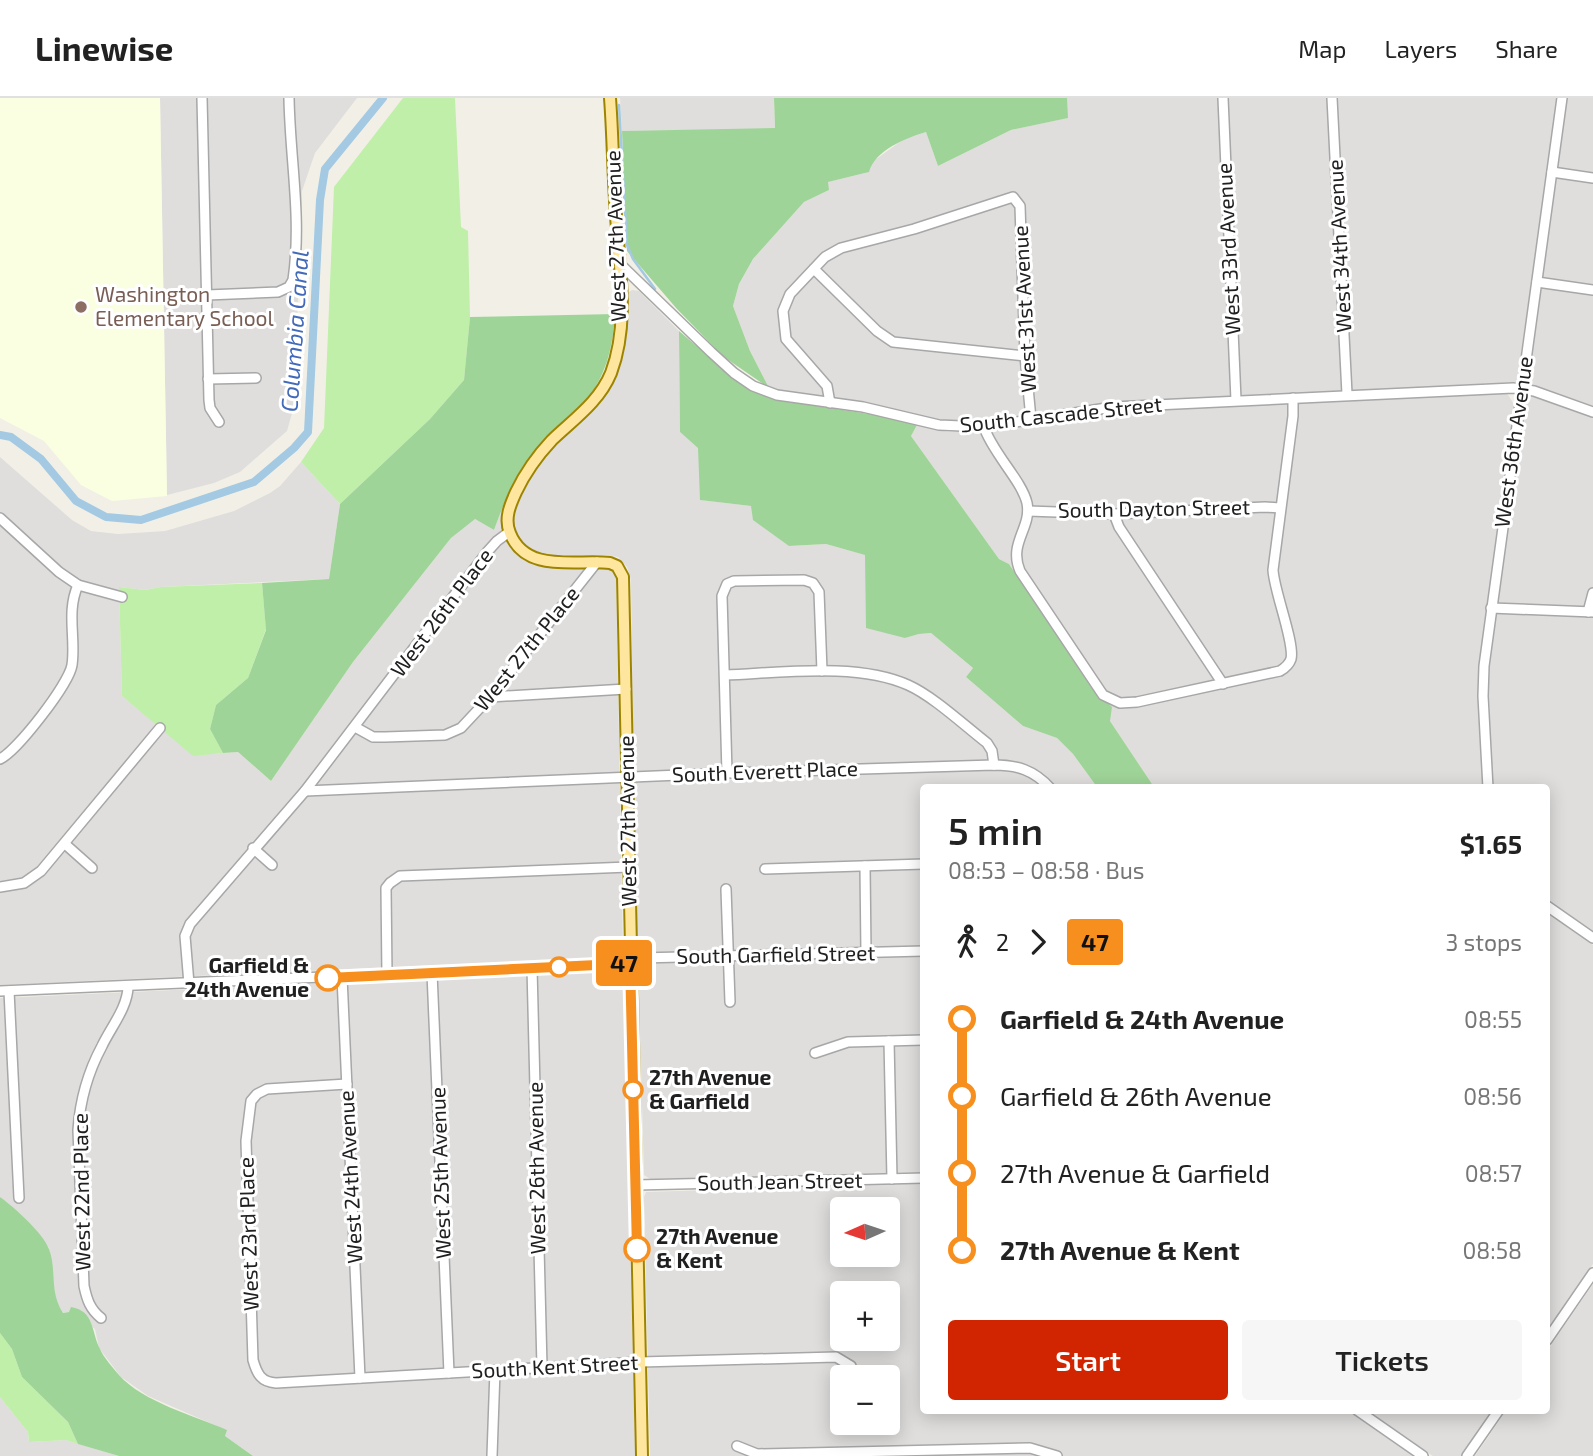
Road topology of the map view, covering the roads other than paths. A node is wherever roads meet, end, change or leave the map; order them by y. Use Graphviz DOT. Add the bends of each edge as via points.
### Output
graph roads {
  1 [pos="202,98"];
  2 [pos="289,98"];
  3 [pos="611,98"];
  4 [pos="1223,98"];
  5 [pos="1332,98"];
  6 [pos="1562,98"];
  7 [pos="1552,172"];
  8 [pos="1593,178"];
  9 [pos="619,263"];
  10 [pos="814,269"];
  11 [pos="1537,282"];
  12 [pos="1593,290"];
  13 [pos="207,295"];
  14 [pos="1026,356"];
  15 [pos="610,374"];
  16 [pos="256,378"];
  17 [pos="208,379"];
  18 [pos="1522,388"];
  19 [pos="1347,394"];
  20 [pos="1293,398"];
  21 [pos="1236,400"];
  22 [pos="830,403"];
  23 [pos="1593,412"];
  24 [pos="1031,419"];
  25 [pos="219,422"];
  26 [pos="984,427"];
  27 [pos="1280,508"];
  28 [pos="1028,511"];
  29 [pos="1114,514"];
  30 [pos="0,518"];
  31 [pos="509,533"];
  32 [pos="597,562"];
  33 [pos="78,585"];
  34 [pos="1593,593"];
  35 [pos="122,597"];
  36 [pos="1491,608"];
  37 [pos="1591,612"];
  38 [pos="822,671"];
  39 [pos="725,675"];
  40 [pos="1223,684"];
  41 [pos="626,689"];
  42 [pos="490,696"];
  43 [pos="355,727"];
  44 [pos="159,728"];
  45 [pos="0,759"];
  46 [pos="994,765"];
  47 [pos="727,773"];
  48 [pos="627,777"];
  49 [pos="1046,784"];
  50 [pos="1488,784"];
  51 [pos="305,790"];
  52 [pos="65,844"];
  53 [pos="253,848"];
  54 [pos="920,864"];
  55 [pos="272,865"];
  56 [pos="865,866"];
  57 [pos="629,867"];
  58 [pos="92,868"];
  59 [pos="765,869"];
  60 [pos="0,887"];
  61 [pos="726,890"];
  62 [pos="1550,908"];
  63 [pos="1593,938"];
  64 [pos="920,951"];
  65 [pos="866,953"];
  66 [pos="728,955"];
  67 [pos="630,961"];
  68 [pos="532,968"];
  69 [pos="432,973"];
  70 [pos="387,975"];
  71 [pos="342,977"];
  72 [pos="189,984"];
  73 [pos="128,986"];
  74 [pos="5,991"];
  75 [pos="730,1002"];
  76 [pos="920,1040"];
  77 [pos="889,1041"];
  78 [pos="815,1052"];
  79 [pos="347,1084"];
  80 [pos="920,1178"];
  81 [pos="892,1179"];
  82 [pos="636,1185"];
  83 [pos="19,1198"];
  84 [pos="1593,1273"];
  85 [pos="101,1318"];
  86 [pos="1550,1336"];
  87 [pos="640,1362"];
  88 [pos="848,1365"];
  89 [pos="542,1367"];
  90 [pos="495,1370"];
  91 [pos="449,1373"];
  92 [pos="259,1376"];
  93 [pos="360,1378"];
  94 [pos="1363,1414"];
  95 [pos="1496,1414"];
  96 [pos="737,1446"];
  97 [pos="933,1453"];
  98 [pos="830,1455"];
  99 [pos="492,1456"];
  100 [pos="642,1456"];
  101 [pos="1057,1456"];
  102 [pos="1423,1456"];
  103 [pos="1467,1456"];
  1 -- 13 [label="street"];
  2 -- 13 [label="street" via="297,207 293,280 278,292"];
  3 -- 9 [label="main road, West 27th Avenue"];
  4 -- 21 [label="street, West 33rd Avenue"];
  5 -- 19 [label="street, West 34th Avenue"];
  6 -- 7 [label="street, West 36th Avenue"];
  7 -- 8 [label="street"];
  7 -- 11 [label="street, West 36th Avenue"];
  9 -- 15 [label="main road, West 27th Avenue" via="621,328"];
  9 -- 22 [label="street, South Cascade Street" via="742,379 777,395"];
  10 -- 14 [label="street" via="893,342"];
  10 -- 14 [label="street, West 31st Avenue" via="841,247 914,229 1009,197 1016,199 1020,206"];
  10 -- 22 [label="street" via="790,294 783,311 783,330 792,348 827,386"];
  11 -- 12 [label="street"];
  11 -- 18 [label="street, West 36th Avenue"];
  13 -- 17 [label="street"];
  14 -- 24 [label="street, West 31st Avenue"];
  15 -- 31 [label="main road, West 26th Place" via="593,402 527,471 510,508"];
  16 -- 17 [label="street"];
  17 -- 25 [label="street" via="210,408"];
  18 -- 19 [label="street, South Cascade Street"];
  18 -- 23 [label="street, South Cascade Street"];
  18 -- 36 [label="street, West 36th Avenue"];
  19 -- 20 [label="street, South Cascade Street"];
  20 -- 21 [label="street, South Cascade Street"];
  20 -- 27 [label="street"];
  21 -- 24 [label="street, South Cascade Street" via="1104,408"];
  22 -- 26 [label="street, South Cascade Street" via="939,425"];
  24 -- 26 [label="street, South Cascade Street"];
  26 -- 28 [label="street" via="1026,499"];
  27 -- 29 [label="street, South Dayton Street"];
  27 -- 40 [label="street" via="1273,570 1291,660 1280,671"];
  28 -- 29 [label="street, South Dayton Street"];
  28 -- 40 [label="street" via="1016,549 1020,571 1103,695 1127,703"];
  29 -- 40 [label="street"];
  30 -- 33 [label="street"];
  31 -- 32 [label="main road" via="520,547 541,560"];
  31 -- 43 [label="street, West 26th Place" via="488,551"];
  32 -- 41 [label="main road, West 27th Avenue" via="617,566 622,573"];
  32 -- 42 [label="street, West 27th Place"];
  33 -- 35 [label="street"];
  33 -- 45 [label="street" via="70,607 69,676 14,749"];
  34 -- 37 [label="street"];
  36 -- 37 [label="street"];
  36 -- 50 [label="street, West 36th Avenue" via="1483,681"];
  38 -- 39 [label="street"];
  38 -- 39 [label="street" via="819,592 813,583 734,581 727,584 722,596"];
  38 -- 46 [label="street" via="909,685 987,743"];
  39 -- 47 [label="street"];
  41 -- 42 [label="street"];
  41 -- 48 [label="main road, West 27th Avenue"];
  42 -- 43 [label="street, West 27th Place" via="469,722 445,735 373,737"];
  43 -- 51 [label="street, West 26th Place"];
  44 -- 52 [label="street"];
  46 -- 47 [label="street, South Everett Place"];
  46 -- 49 [label="street, South Everett Place" via="1023,768"];
  47 -- 48 [label="street, South Everett Place"];
  48 -- 51 [label="street, South Everett Place"];
  48 -- 57 [label="main road, West 27th Avenue"];
  51 -- 53 [label="street, West 26th Place"];
  52 -- 58 [label="street"];
  52 -- 60 [label="street" via="35,877"];
  53 -- 55 [label="street"];
  53 -- 72 [label="street, West 26th Place" via="190,923 186,936"];
  54 -- 56 [label="street"];
  56 -- 59 [label="street"];
  56 -- 65 [label="street"];
  57 -- 67 [label="main road, West 27th Avenue"];
  57 -- 70 [label="street" via="400,876 390,883 385,896"];
  61 -- 66 [label="street"];
  62 -- 63 [label="street"];
  64 -- 65 [label="street, South Garfield Street"];
  65 -- 66 [label="street, South Garfield Street"];
  66 -- 67 [label="street, South Garfield Street"];
  66 -- 75 [label="street"];
  67 -- 68 [label="street, South Garfield Street"];
  67 -- 82 [label="main road, West 27th Avenue"];
  68 -- 69 [label="street, South Garfield Street"];
  68 -- 89 [label="street, West 26th Avenue"];
  69 -- 70 [label="street, South Garfield Street"];
  69 -- 91 [label="street, West 25th Avenue"];
  70 -- 71 [label="street, South Garfield Street"];
  71 -- 72 [label="street, South Garfield Street"];
  71 -- 79 [label="street, West 24th Avenue"];
  72 -- 73 [label="street, South Garfield Street"];
  73 -- 74 [label="street, South Garfield Street"];
  73 -- 85 [label="street, West 22nd Place" via="126,1001 87,1080 79,1112 84,1286 87,1302"];
  74 -- 83 [label="street"];
  76 -- 77 [label="street"];
  77 -- 78 [label="street" via="837,1043"];
  77 -- 81 [label="street"];
  79 -- 92 [label="street, West 23rd Place" via="267,1090 251,1101 246,1141 253,1360"];
  79 -- 93 [label="street, West 24th Avenue"];
  80 -- 81 [label="street, South Jean Street"];
  81 -- 82 [label="street, South Jean Street"];
  82 -- 87 [label="main road, West 27th Avenue"];
  84 -- 86 [label="street"];
  87 -- 88 [label="street, South Kent Street" via="836,1357"];
  87 -- 89 [label="street, South Kent Street"];
  87 -- 100 [label="main road, West 27th Avenue"];
  89 -- 90 [label="street, South Kent Street"];
  90 -- 91 [label="street, South Kent Street"];
  90 -- 99 [label="street"];
  91 -- 93 [label="street, South Kent Street"];
  92 -- 93 [label="street, South Kent Street" via="268,1382"];
  94 -- 102 [label="street"];
  95 -- 103 [label="street"];
  96 -- 98 [label="street" via="757,1454"];
  97 -- 98 [label="street"];
  97 -- 101 [label="street" via="1030,1448"];
}
